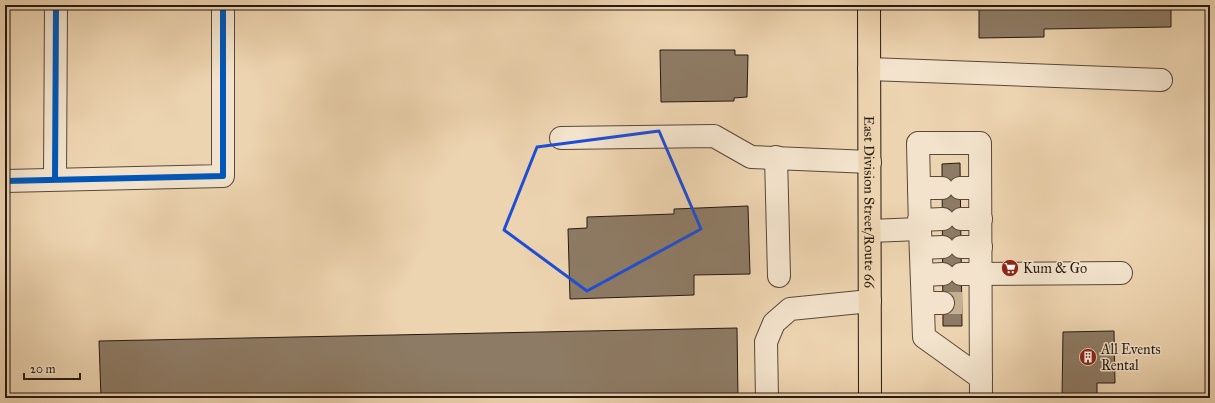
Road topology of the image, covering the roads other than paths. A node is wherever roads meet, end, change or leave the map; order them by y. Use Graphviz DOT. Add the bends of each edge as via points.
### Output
graph roads {
  1 [pos="56,5"];
  2 [pos="223,5"];
  3 [pos="869,5"];
  4 [pos="869,69"];
  5 [pos="1161,80"];
  6 [pos="562,138"];
  7 [pos="776,157"];
  8 [pos="870,162"];
  9 [pos="55,179"];
  10 [pos="5,181"];
  11 [pos="919,188"];
  12 [pos="961,188"];
  13 [pos="961,219"];
  14 [pos="870,231"];
  15 [pos="920,232"];
  16 [pos="962,247"];
  17 [pos="1121,273"];
  18 [pos="961,274"];
  19 [pos="922,275"];
  20 [pos="779,276"];
  21 [pos="870,301"];
  22 [pos="952,303"];
  23 [pos="981,388"];
  24 [pos="766,398"];
  25 [pos="870,398"];
  1 -- 9 [label="street"];
  2 -- 9 [label="street" via="223,176"];
  3 -- 4 [label="main road, East Division Street/Route 66"];
  4 -- 5 [label="street"];
  4 -- 8 [label="main road, East Division Street/Route 66"];
  6 -- 7 [label="street" via="714,136 751,156"];
  7 -- 8 [label="street"];
  7 -- 20 [label="street"];
  8 -- 14 [label="main road, East Division Street/Route 66"];
  9 -- 10 [label="street"];
  11 -- 12 [label="street"];
  11 -- 12 [label="street" via="918,143 980,143"];
  11 -- 15 [label="street"];
  12 -- 13 [label="street"];
  13 -- 15 [label="street"];
  13 -- 16 [label="street"];
  14 -- 15 [label="street"];
  14 -- 21 [label="main road, East Division Street/Route 66"];
  15 -- 16 [label="street"];
  15 -- 19 [label="street"];
  16 -- 18 [label="street"];
  17 -- 18 [label="street"];
  18 -- 19 [label="street"];
  18 -- 22 [label="street"];
  19 -- 22 [label="street"];
  21 -- 24 [label="street" via="790,309 774,323 766,342"];
  21 -- 25 [label="main road, East Division Street/Route 66"];
  22 -- 23 [label="street"];
  22 -- 23 [label="street" via="924,338"];
}
